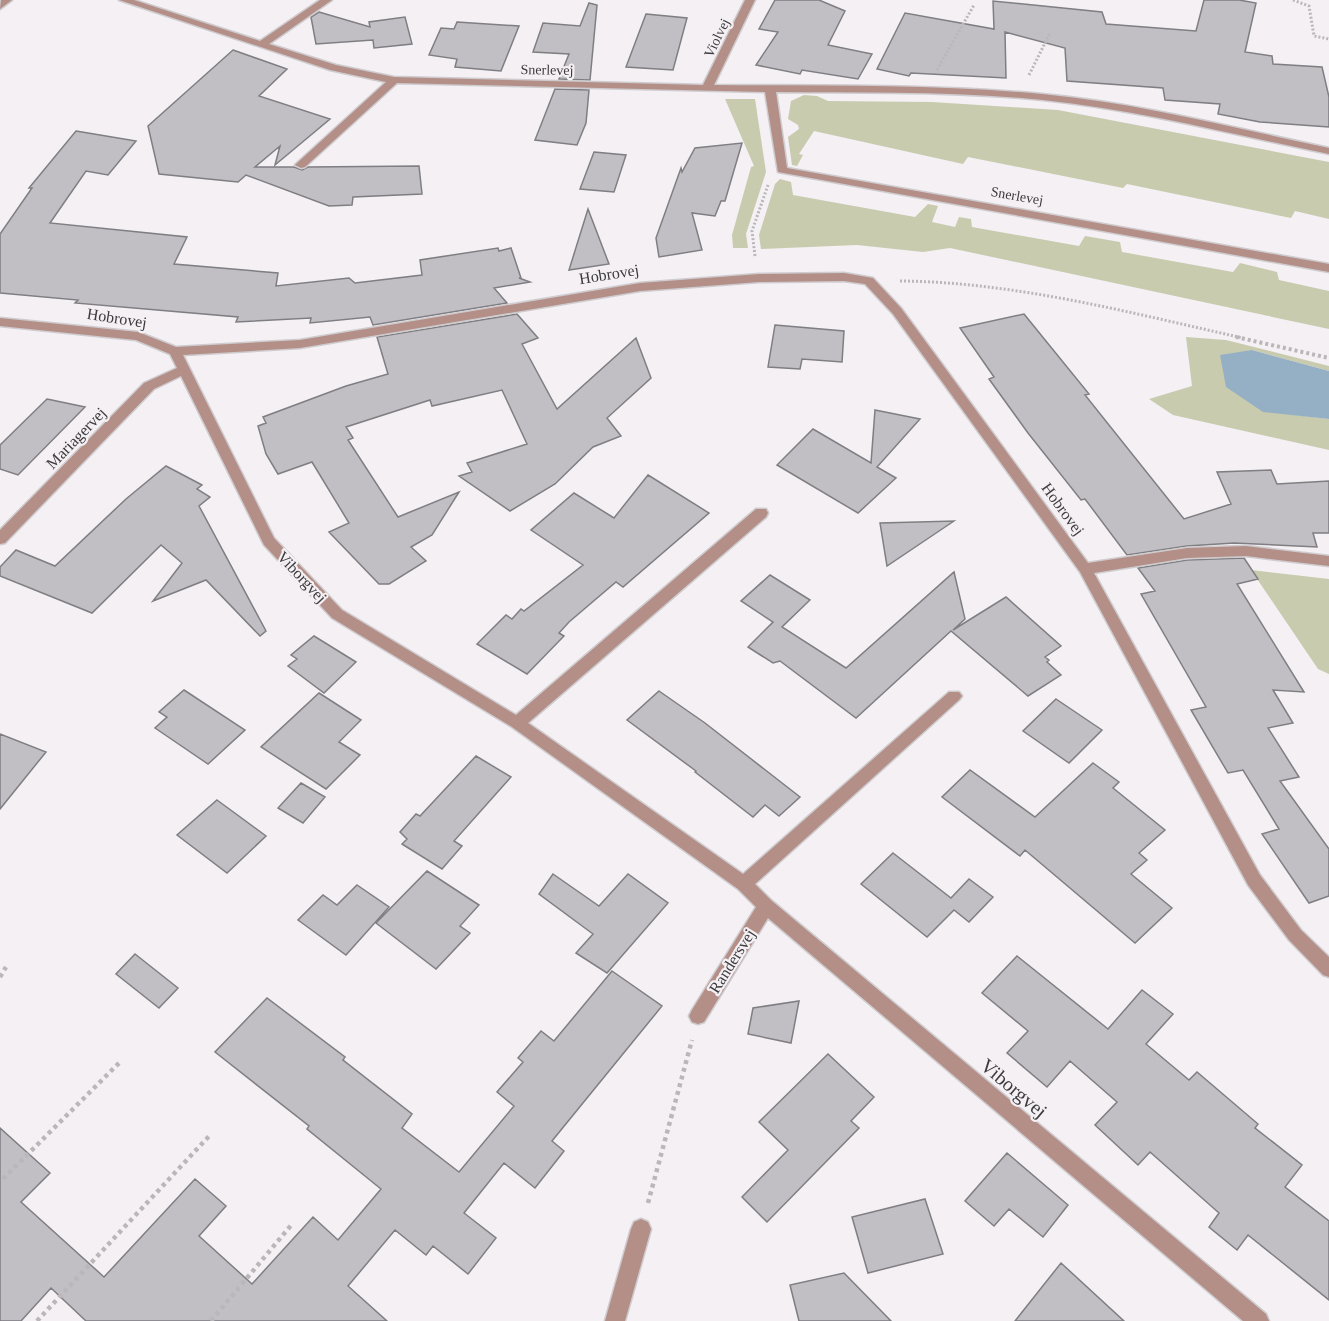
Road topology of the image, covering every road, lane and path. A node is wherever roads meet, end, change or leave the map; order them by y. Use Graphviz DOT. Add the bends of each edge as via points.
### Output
graph roads {
  1 [pos="7,0"];
  2 [pos="124,0"];
  3 [pos="327,0"];
  4 [pos="750,0"];
  5 [pos="1293,0"];
  6 [pos="974,5"];
  7 [pos="0,6"];
  8 [pos="1050,33"];
  9 [pos="1329,39"];
  10 [pos="260,45"];
  11 [pos="394,80"];
  12 [pos="707,88"];
  13 [pos="770,88"];
  14 [pos="932,90"];
  15 [pos="1023,96"];
  16 [pos="1329,151"];
  17 [pos="301,165"];
  18 [pos="782,170"];
  19 [pos="754,249"];
  20 [pos="1329,267"];
  21 [pos="869,281"];
  22 [pos="0,322"];
  23 [pos="175,351"];
  24 [pos="1329,358"];
  25 [pos="184,370"];
  26 [pos="761,513"];
  27 [pos="0,539"];
  28 [pos="1329,561"];
  29 [pos="1084,569"];
  30 [pos="954,696"];
  31 [pos="517,723"];
  32 [pos="744,884"];
  33 [pos="766,906"];
  34 [pos="6,967"];
  35 [pos="1329,969"];
  36 [pos="0,977"];
  37 [pos="698,1016"];
  38 [pos="120,1062"];
  39 [pos="211,1134"];
  40 [pos="3,1179"];
  41 [pos="293,1223"];
  42 [pos="641,1229"];
  43 [pos="37,1321"];
  44 [pos="211,1321"];
  45 [pos="615,1321"];
  46 [pos="1259,1321"];
  1 -- 7 [label="street"];
  2 -- 10 [label="street, Snerlevej"];
  3 -- 10 [label="street"];
  4 -- 12 [label="street, Violvej"];
  5 -- 9 [label="path" via="1309,6 1314,36"];
  6 -- 14 [label="path" via="931,80"];
  8 -- 15 [label="path" via="1026,81"];
  10 -- 11 [label="street, Snerlevej" via="334,68"];
  11 -- 12 [label="street, Snerlevej"];
  11 -- 17 [label="street"];
  12 -- 13 [label="street, Snerlevej"];
  13 -- 14 [label="street, Snerlevej"];
  13 -- 18 [label="street"];
  14 -- 15 [label="street, Snerlevej"];
  15 -- 16 [label="street, Snerlevej" via="1115,107"];
  18 -- 19 [label="path" via="771,176 765,192 752,231"];
  18 -- 20 [label="street, Snerlevej"];
  21 -- 23 [label="street, Hobrovej" via="844,277 759,278 640,287 300,344"];
  21 -- 24 [label="path" via="948,282 1009,289"];
  21 -- 29 [label="street, Hobrovej" via="897,311"];
  22 -- 23 [label="street, Hobrovej" via="138,336"];
  23 -- 25 [label="street, Viborgvej"];
  25 -- 27 [label="street, Mariagervej" via="149,386"];
  25 -- 31 [label="street, Viborgvej" via="269,541 337,614"];
  26 -- 31 [label="street"];
  28 -- 29 [label="street" via="1246,551 1187,553"];
  29 -- 35 [label="street, Hobrovej" via="1254,880 1295,935"];
  30 -- 32 [label="street"];
  31 -- 32 [label="street, Viborgvej"];
  32 -- 33 [label="street, Viborgvej"];
  33 -- 37 [label="street, Randersvej"];
  33 -- 46 [label="street, Viborgvej"];
  34 -- 36 [label="path"];
  37 -- 42 [label="path"];
  38 -- 40 [label="path"];
  39 -- 43 [label="path"];
  41 -- 44 [label="path"];
  42 -- 45 [label="street"];
}
